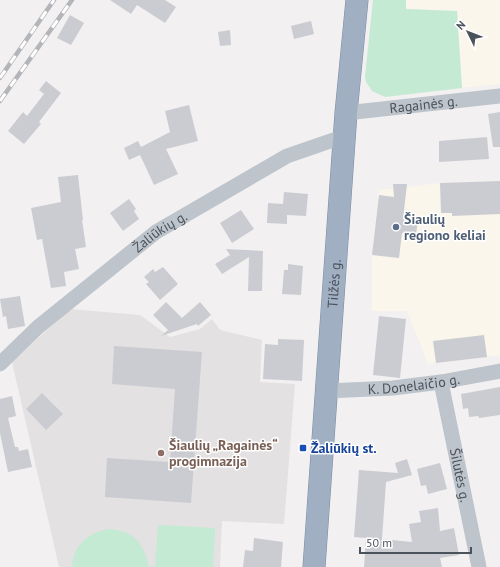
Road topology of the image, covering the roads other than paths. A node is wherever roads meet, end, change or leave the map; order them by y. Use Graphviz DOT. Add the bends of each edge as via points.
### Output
graph roads {
  1 [pos="357,0"];
  2 [pos="500,96"];
  3 [pos="346,113"];
  4 [pos="345,136"];
  5 [pos="0,364"];
  6 [pos="500,371"];
  7 [pos="441,382"];
  8 [pos="326,391"];
  9 [pos="314,567"];
  10 [pos="479,567"];
  1 -- 3 [label="highway, Tilžės g."];
  2 -- 3 [label="street, Ragainės g."];
  3 -- 4 [label="highway, Tilžės g."];
  4 -- 5 [label="street, Žaliūkių g." via="287,156 156,232 38,327"];
  4 -- 8 [label="highway, Tilžės g."];
  6 -- 7 [label="street, K. Donelaičio g."];
  7 -- 8 [label="street, K. Donelaičio g." via="393,388"];
  7 -- 10 [label="street, Šilutės g."];
  8 -- 9 [label="highway, Tilžės g."];
}
